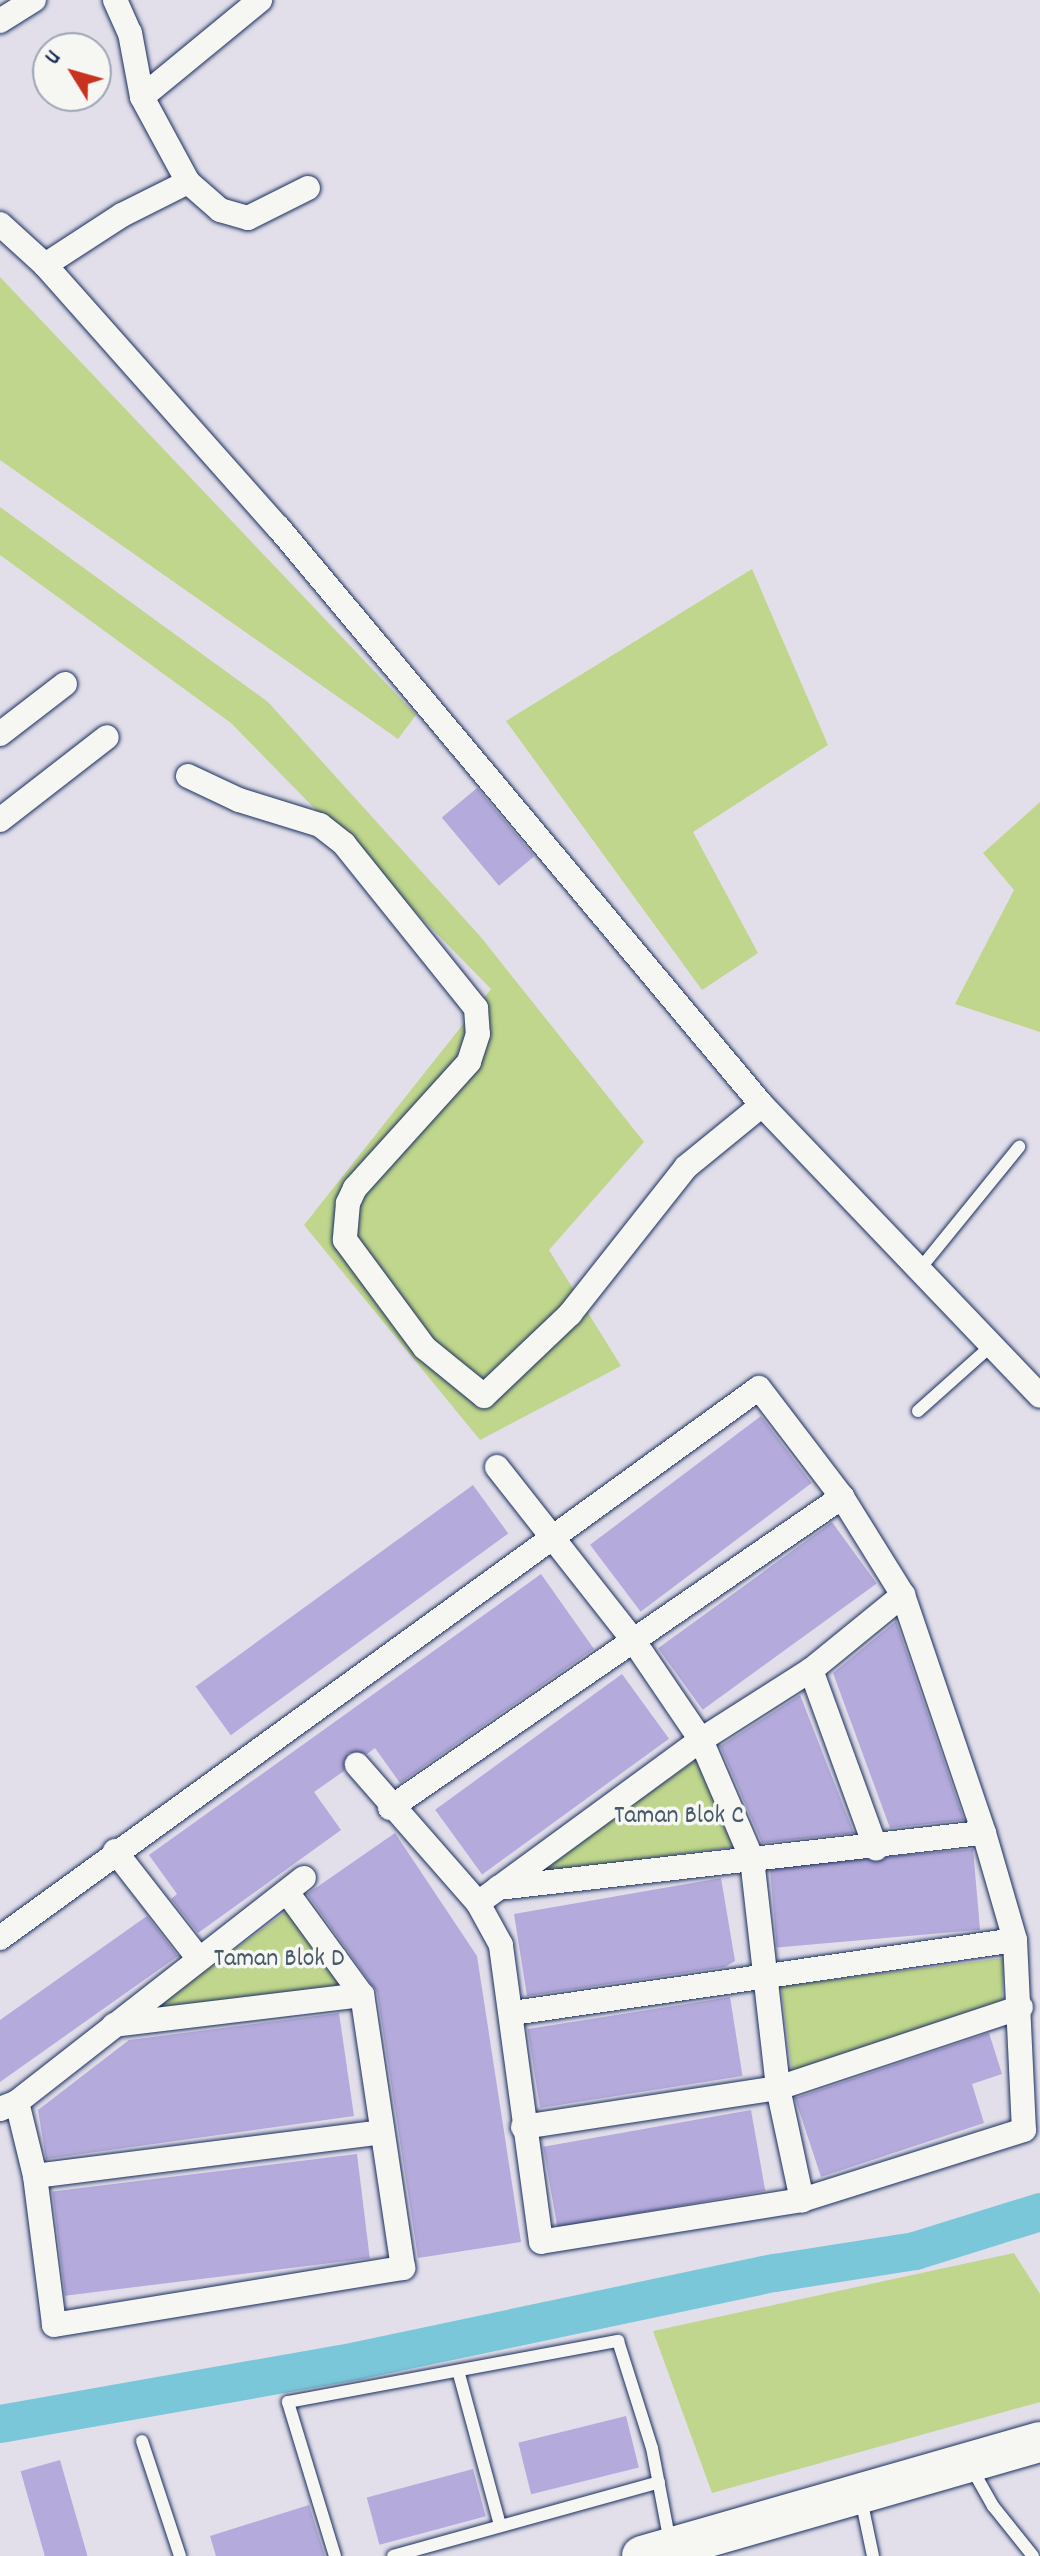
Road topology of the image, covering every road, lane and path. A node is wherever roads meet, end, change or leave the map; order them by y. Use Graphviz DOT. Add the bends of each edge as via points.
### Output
graph roads {
  1 [pos="34,0"];
  2 [pos="115,0"];
  3 [pos="260,0"];
  4 [pos="0,21"];
  5 [pos="142,97"];
  6 [pos="188,182"];
  7 [pos="308,188"];
  8 [pos="0,224"];
  9 [pos="45,265"];
  10 [pos="65,684"];
  11 [pos="0,734"];
  12 [pos="107,737"];
  13 [pos="188,776"];
  14 [pos="0,820"];
  15 [pos="762,1105"];
  16 [pos="1019,1147"];
  17 [pos="919,1270"];
  18 [pos="991,1346"];
  19 [pos="1040,1396"];
  20 [pos="918,1411"];
  21 [pos="497,1467"];
  22 [pos="842,1497"];
  23 [pos="549,1537"];
  24 [pos="903,1595"];
  25 [pos="633,1640"];
  26 [pos="811,1670"];
  27 [pos="701,1740"];
  28 [pos="357,1765"];
  29 [pos="390,1808"];
  30 [pos="984,1833"];
  31 [pos="876,1849"];
  32 [pos="115,1851"];
  33 [pos="752,1859"];
  34 [pos="487,1895"];
  35 [pos="4,1928"];
  36 [pos="1015,1940"];
  37 [pos="199,1959"];
  38 [pos="764,1975"];
  39 [pos="362,1995"];
  40 [pos="1021,2007"];
  41 [pos="513,2013"];
  42 [pos="114,2025"];
  43 [pos="778,2088"];
  44 [pos="8,2106"];
  45 [pos="523,2127"];
  46 [pos="381,2132"];
  47 [pos="35,2176"];
  48 [pos="802,2200"];
  49 [pos="459,2374"];
  50 [pos="142,2441"];
  51 [pos="1040,2442"];
  52 [pos="967,2461"];
  53 [pos="659,2482"];
  54 [pos="860,2492"];
  55 [pos="500,2525"];
  56 [pos="663,2554"];
  57 [pos="180,2556"];
  58 [pos="335,2556"];
  59 [pos="393,2556"];
  60 [pos="873,2556"];
  61 [pos="1033,2556"];
  1 -- 4 [label="street"];
  2 -- 5 [label="street" via="130,33"];
  3 -- 5 [label="street"];
  5 -- 6 [label="street"];
  6 -- 7 [label="street" via="220,210 248,218"];
  6 -- 9 [label="street" via="122,215"];
  8 -- 9 [label="street"];
  9 -- 15 [label="street" via="278,527"];
  10 -- 11 [label="street"];
  12 -- 14 [label="street"];
  13 -- 15 [label="street" via="251,805 320,825 344,844 476,1008 478,1034 469,1062 355,1188 345,1240 425,1348 484,1396 570,1314 686,1167"];
  15 -- 17 [label="street"];
  16 -- 17 [label="lane"];
  17 -- 18 [label="street"];
  18 -- 19 [label="street"];
  18 -- 20 [label="lane"];
  21 -- 23 [label="street"];
  22 -- 23 [label="street" via="759,1388"];
  22 -- 24 [label="street"];
  22 -- 25 [label="street"];
  23 -- 25 [label="street"];
  23 -- 32 [label="street"];
  24 -- 26 [label="street"];
  24 -- 30 [label="street"];
  25 -- 27 [label="street"];
  25 -- 29 [label="street"];
  26 -- 27 [label="street"];
  26 -- 31 [label="street"];
  27 -- 33 [label="street"];
  27 -- 34 [label="street"];
  28 -- 29 [label="street"];
  29 -- 34 [label="street"];
  30 -- 31 [label="street"];
  30 -- 36 [label="street"];
  31 -- 33 [label="street"];
  32 -- 35 [label="street"];
  32 -- 37 [label="street"];
  33 -- 34 [label="street"];
  33 -- 38 [label="street"];
  34 -- 41 [label="street"];
  36 -- 38 [label="street"];
  36 -- 40 [label="street"];
  37 -- 39 [label="street" via="296,1885"];
  37 -- 42 [label="street"];
  38 -- 41 [label="street"];
  38 -- 43 [label="street"];
  39 -- 42 [label="street"];
  39 -- 46 [label="street"];
  40 -- 43 [label="street"];
  40 -- 48 [label="street" via="1024,2130"];
  41 -- 45 [label="street"];
  42 -- 44 [label="street"];
  43 -- 45 [label="street"];
  43 -- 48 [label="street"];
  44 -- 47 [label="street"];
  45 -- 48 [label="street" via="541,2242"];
  46 -- 47 [label="street"];
  46 -- 47 [label="street" via="403,2268 54,2325"];
  49 -- 53 [label="lane" via="618,2341"];
  49 -- 55 [label="lane"];
  49 -- 58 [label="lane" via="288,2402"];
  50 -- 57 [label="lane"];
  51 -- 52 [label="highway"];
  52 -- 54 [label="highway"];
  52 -- 61 [label="lane" via="993,2506"];
  53 -- 55 [label="lane"];
  53 -- 56 [label="lane"];
  54 -- 56 [label="highway"];
  54 -- 60 [label="lane"];
  55 -- 59 [label="lane"];
}
